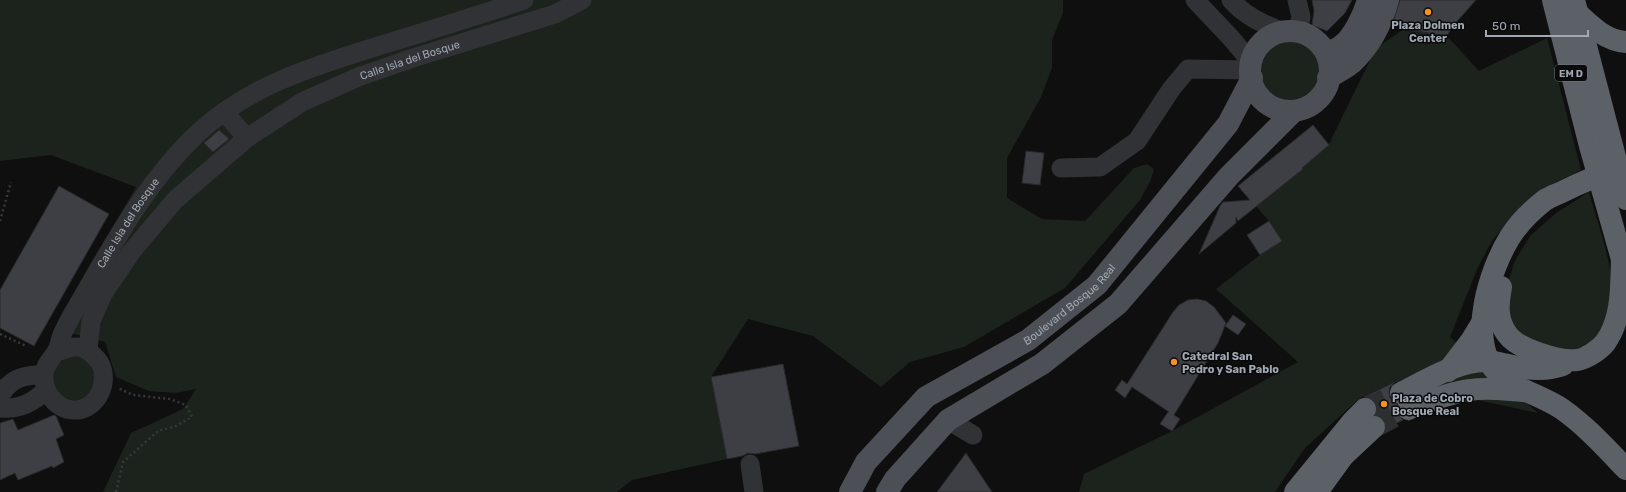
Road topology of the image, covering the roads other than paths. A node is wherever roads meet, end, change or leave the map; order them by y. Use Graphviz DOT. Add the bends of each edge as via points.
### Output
graph roads {
  1 [pos="524,0"];
  2 [pos="582,0"];
  3 [pos="1195,0"];
  4 [pos="1231,0"];
  5 [pos="1297,0"];
  6 [pos="1368,0"];
  7 [pos="1388,0"];
  8 [pos="1553,0"];
  9 [pos="1575,7"];
  10 [pos="1290,30"];
  11 [pos="1626,42"];
  12 [pos="1326,53"];
  13 [pos="1251,70"];
  14 [pos="1328,78"];
  15 [pos="224,112"];
  16 [pos="1293,112"];
  17 [pos="247,138"];
  18 [pos="1600,144"];
  19 [pos="1626,166"];
  20 [pos="1061,168"];
  21 [pos="1626,174"];
  22 [pos="1626,198"];
  23 [pos="1624,265"];
  24 [pos="1482,323"];
  25 [pos="88,350"];
  26 [pos="57,352"];
  27 [pos="1578,360"];
  28 [pos="1488,361"];
  29 [pos="1448,371"];
  30 [pos="45,383"];
  31 [pos="1530,392"];
  32 [pos="0,397"];
  33 [pos="0,408"];
  34 [pos="1370,418"];
  35 [pos="948,420"];
  36 [pos="972,435"];
  37 [pos="1337,453"];
  38 [pos="750,464"];
  39 [pos="1626,469"];
  40 [pos="754,492"];
  41 [pos="850,492"];
  42 [pos="887,492"];
  43 [pos="1295,492"];
  44 [pos="1317,492"];
  1 -- 15 [label="street, Calle Isla del Bosque" via="290,75 259,89"];
  2 -- 17 [label="street, Calle Isla del Bosque" via="555,14 358,77 302,102"];
  3 -- 13 [label="street" via="1226,32"];
  4 -- 10 [label="street" via="1249,17"];
  5 -- 10 [label="street" via="1301,17"];
  6 -- 12 [label="main road" via="1361,20 1351,35 1341,46"];
  7 -- 14 [label="main road" via="1378,29 1366,47 1352,63"];
  8 -- 18 [label="highway, EM D"];
  9 -- 11 [label="highway" via="1591,26 1609,38"];
  9 -- 18 [label="highway, EM D" via="1596,90"];
  10 -- 12 [label="main road" via="1309,34 1319,42"];
  10 -- 13 [label="main road" via="1268,37 1258,49"];
  12 -- 14 [label="main road" via="1329,64"];
  13 -- 16 [label="main road" via="1259,96 1274,109"];
  13 -- 20 [label="street" via="1188,69 1172,88 1137,142 1100,167"];
  13 -- 41 [label="main road, Boulevard Bosque Real" via="1228,124 1097,285 1028,340 926,397 866,462"];
  14 -- 16 [label="main road" via="1325,89 1317,100 1306,108"];
  15 -- 17 [label="street"];
  15 -- 26 [label="street, Calle Isla del Bosque" via="199,132 147,191 72,316"];
  16 -- 35 [label="main road" via="1228,176 1118,304 1042,364"];
  17 -- 25 [label="street, Calle Isla del Bosque" via="175,200 132,251 103,294 91,322"];
  18 -- 22 [label="highway, EM D"];
  18 -- 23 [label="highway, EM D" via="1612,224"];
  19 -- 24 [label="highway" via="1583,181 1546,200 1521,222 1500,254"];
  21 -- 27 [label="highway" via="1553,207 1527,229 1510,251 1502,276 1498,313 1508,336 1539,354 1558,359"];
  23 -- 27 [label="highway" via="1620,304 1614,327 1604,343 1590,356"];
  24 -- 28 [label="highway"];
  24 -- 29 [label="highway"];
  25 -- 26 [label="street" via="72,346"];
  25 -- 30 [label="street" via="100,362 104,378 100,395 88,407 71,410 56,404"];
  26 -- 30 [label="street" via="48,362"];
  27 -- 28 [label="highway" via="1558,367 1534,368"];
  28 -- 29 [label="highway" via="1475,362"];
  28 -- 31 [label="highway" via="1503,377"];
  29 -- 31 [label="highway" via="1404,401 1471,389"];
  30 -- 32 [label="street" via="29,375 14,380 3,390"];
  30 -- 33 [label="street" via="38,398 25,405"];
  31 -- 39 [label="highway" via="1561,408 1589,431"];
  34 -- 37 [label="highway"];
  35 -- 36 [label="street"];
  35 -- 42 [label="main road" via="895,479"];
  37 -- 43 [label="highway"];
  37 -- 44 [label="highway"];
  38 -- 40 [label="street"];
}
